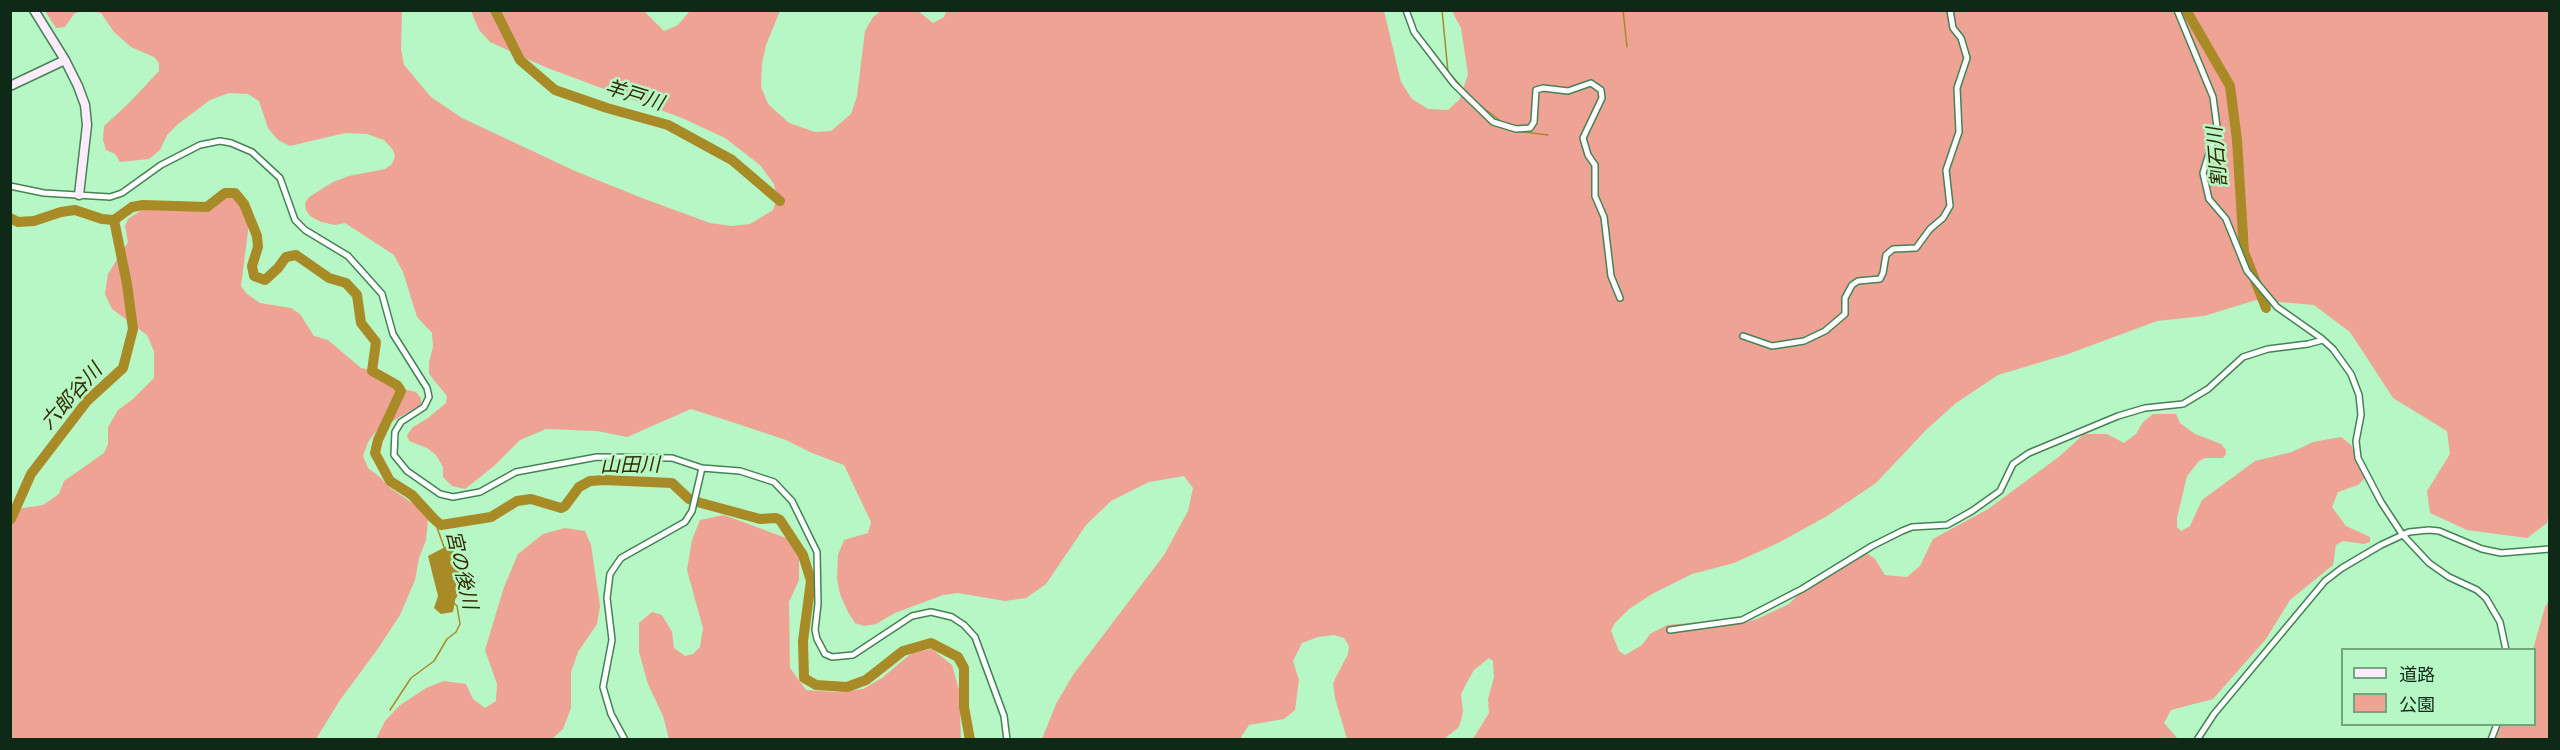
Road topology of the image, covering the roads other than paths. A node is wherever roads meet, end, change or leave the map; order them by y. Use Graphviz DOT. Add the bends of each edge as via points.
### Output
graph roads {
  1 [pos="34,10"];
  2 [pos="1406,10"];
  3 [pos="1950,10"];
  4 [pos="2177,10"];
  5 [pos="65,60"];
  6 [pos="10,86"];
  7 [pos="10,186"];
  8 [pos="79,195"];
  9 [pos="1620,298"];
  10 [pos="1743,336"];
  11 [pos="2323,340"];
  12 [pos="702,468"];
  13 [pos="2402,534"];
  14 [pos="2550,549"];
  15 [pos="1670,630"];
  16 [pos="2506,648"];
  17 [pos="625,740"];
  18 [pos="1007,740"];
  19 [pos="2197,740"];
  1 -- 5 [label="street"];
  2 -- 9 [label="street" via="1414,32 1454,84 1493,122 1516,129 1530,128 1534,122 1536,90 1568,91 1591,83 1601,90 1602,98 1582,138 1595,165 1595,196 1604,217 1611,276"];
  3 -- 10 [label="street" via="1966,58 1957,88 1959,132 1946,170 1950,206 1943,218 1916,248 1893,249 1886,255 1880,279 1852,285 1846,297 1845,314 1825,331 1804,341 1772,346"];
  4 -- 11 [label="street" via="2213,97 2217,127 2203,173 2209,199 2226,219 2247,271 2277,307"];
  5 -- 6 [label="street"];
  5 -- 8 [label="street" via="83,96 86,114"];
  7 -- 8 [label="street"];
  8 -- 12 [label="street" via="104,197 122,193 161,165 210,142 231,143 252,152 279,177 295,220 348,256 382,294 393,334 429,397 424,407 396,429 394,455 407,471 445,497 476,494 516,472 585,458 672,458"];
  11 -- 13 [label="street" via="2344,362 2355,382 2361,415 2356,441 2358,458"];
  11 -- 15 [label="street" via="2243,357 2208,389 2183,404 2118,416 2029,453 2013,464 2000,491 1972,511 1947,525 1902,531 1742,620"];
  12 -- 17 [label="street" via="694,505 685,522 621,558 610,574 607,598 612,640 603,687"];
  12 -- 18 [label="street" via="740,471 774,482 792,501 817,552 815,630 825,654 853,655 921,613 946,615 964,625 980,648 1004,716"];
  13 -- 14 [label="street" via="2439,531 2501,553"];
  13 -- 16 [label="street" via="2429,563 2486,598 2500,622"];
  13 -- 19 [label="street" via="2325,581 2221,705"];
}
